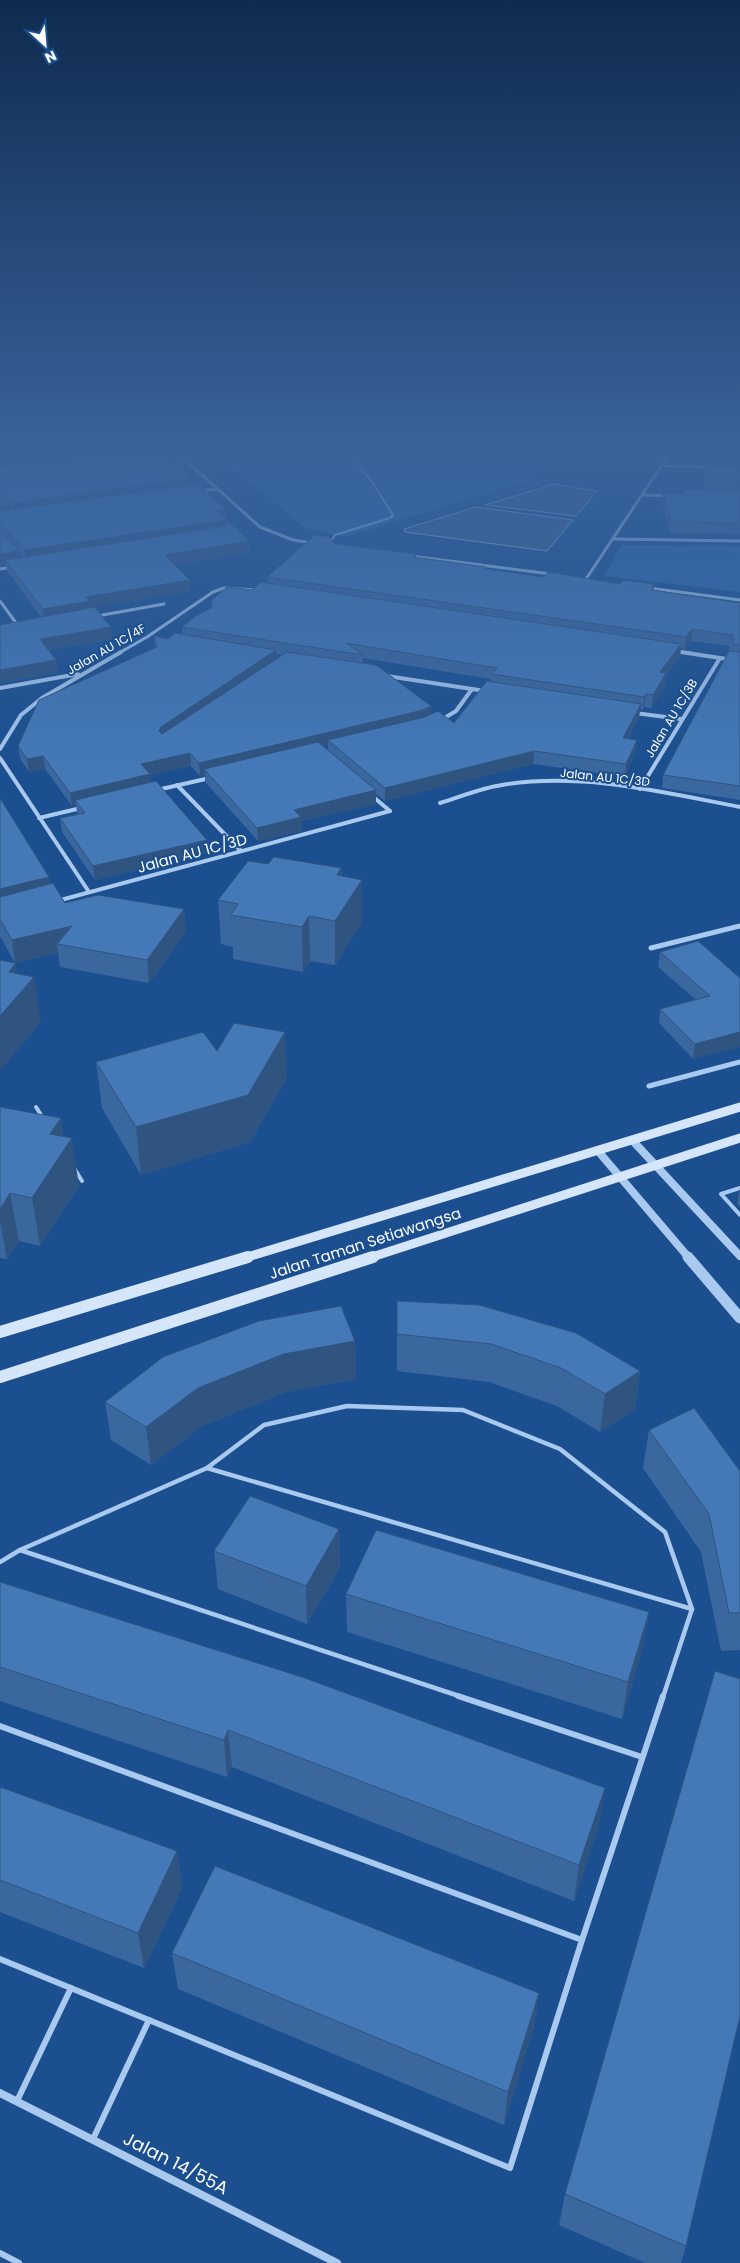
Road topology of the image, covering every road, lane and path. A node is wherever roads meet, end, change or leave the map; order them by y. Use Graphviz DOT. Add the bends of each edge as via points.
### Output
graph roads {
  1 [pos="603,554"];
  2 [pos="407,556"];
  3 [pos="17,566"];
  4 [pos="0,569"];
  5 [pos="556,575"];
  6 [pos="595,580"];
  7 [pos="644,587"];
  8 [pos="266,591"];
  9 [pos="740,600"];
  10 [pos="0,601"];
  11 [pos="164,604"];
  12 [pos="96,616"];
  13 [pos="10,630"];
  14 [pos="147,637"];
  15 [pos="157,639"];
  16 [pos="664,650"];
  17 [pos="720,658"];
  18 [pos="740,661"];
  19 [pos="84,673"];
  20 [pos="380,675"];
  21 [pos="0,688"];
  22 [pos="472,689"];
  23 [pos="488,691"];
  24 [pos="625,711"];
  25 [pos="681,719"];
  26 [pos="438,722"];
  27 [pos="0,749"];
  28 [pos="0,758"];
  29 [pos="216,776"];
  30 [pos="177,785"];
  31 [pos="640,789"];
  32 [pos="150,792"];
  33 [pos="369,793"];
  34 [pos="440,802"];
  35 [pos="85,807"];
  36 [pos="740,807"];
  37 [pos="39,818"];
  38 [pos="241,851"];
  39 [pos="88,892"];
  40 [pos="53,902"];
  41 [pos="740,926"];
  42 [pos="651,948"];
  43 [pos="740,1062"];
  44 [pos="649,1086"];
  45 [pos="36,1107"];
  46 [pos="740,1107"];
  47 [pos="46,1123"];
  48 [pos="740,1138"];
  49 [pos="632,1140"];
  50 [pos="598,1151"];
  51 [pos="72,1164"];
  52 [pos="655,1165"];
  53 [pos="619,1177"];
  54 [pos="82,1181"];
  55 [pos="740,1188"];
  56 [pos="740,1216"];
  57 [pos="740,1256"];
  58 [pos="740,1318"];
  59 [pos="0,1332"];
  60 [pos="0,1377"];
  61 [pos="206,1468"];
  62 [pos="20,1550"];
  63 [pos="0,1562"];
  64 [pos="692,1609"];
  65 [pos="0,1726"];
  66 [pos="642,1757"];
  67 [pos="582,1940"];
  68 [pos="0,1959"];
  69 [pos="71,1988"];
  70 [pos="149,2020"];
  71 [pos="0,2093"];
  72 [pos="17,2101"];
  73 [pos="93,2139"];
  74 [pos="0,2253"];
  75 [pos="19,2263"];
  76 [pos="337,2263"];
  1 -- 6 [label="street" via="586,579"];
  2 -- 5 [label="street"];
  3 -- 4 [label="street"];
  7 -- 9 [label="street"];
  8 -- 14 [label="street, Jalan AU 1C/4F" via="237,587 213,592"];
  10 -- 13 [label="street" via="20,629"];
  11 -- 12 [label="street"];
  14 -- 15 [label="street"];
  14 -- 19 [label="street, Jalan AU 1C/4F"];
  16 -- 17 [label="street"];
  17 -- 18 [label="street"];
  17 -- 25 [label="street, Jalan AU 1C/3B"];
  19 -- 21 [label="street"];
  19 -- 27 [label="street, Jalan AU 1C/4F" via="42,698 22,715"];
  20 -- 22 [label="street"];
  22 -- 23 [label="street"];
  22 -- 26 [label="street" via="456,711"];
  24 -- 25 [label="street"];
  25 -- 31 [label="street, Jalan AU 1C/3B"];
  28 -- 37 [label="street"];
  29 -- 30 [label="street"];
  30 -- 32 [label="street"];
  30 -- 38 [label="street"];
  31 -- 34 [label="street, Jalan AU 1C/3D" via="550,781 502,785"];
  31 -- 36 [label="street, Jalan AU 1C/3D"];
  33 -- 38 [label="street, Jalan AU 1C/3D" via="390,811"];
  35 -- 37 [label="street"];
  37 -- 39 [label="street"];
  38 -- 39 [label="street, Jalan AU 1C/3D"];
  39 -- 40 [label="street, Jalan AU 1C/3D"];
  41 -- 42 [label="street"];
  43 -- 44 [label="street"];
  45 -- 47 [label="lane"];
  46 -- 49 [label="main road, Jalan Taman Setiawangsa"];
  48 -- 52 [label="main road, Jalan Taman Setiawangsa"];
  49 -- 50 [label="main road, Jalan Taman Setiawangsa"];
  49 -- 52 [label="street"];
  50 -- 53 [label="street"];
  50 -- 59 [label="main road, Jalan Taman Setiawangsa"];
  51 -- 54 [label="lane"];
  52 -- 53 [label="main road, Jalan Taman Setiawangsa"];
  52 -- 57 [label="street"];
  53 -- 58 [label="street"];
  53 -- 60 [label="main road, Jalan Taman Setiawangsa"];
  55 -- 56 [label="lane" via="721,1194"];
  61 -- 62 [label="lane"];
  61 -- 64 [label="lane"];
  61 -- 64 [label="lane" via="264,1425 347,1406 463,1410 560,1449 665,1532"];
  62 -- 63 [label="lane"];
  62 -- 66 [label="lane"];
  64 -- 66 [label="lane"];
  65 -- 67 [label="lane"];
  66 -- 67 [label="lane"];
  67 -- 70 [label="lane" via="510,2168"];
  68 -- 69 [label="lane"];
  69 -- 70 [label="lane"];
  69 -- 72 [label="lane"];
  70 -- 73 [label="lane"];
  71 -- 72 [label="street, Jalan 14/55A"];
  72 -- 73 [label="street, Jalan 14/55A"];
  73 -- 76 [label="street, Jalan 14/55A"];
  74 -- 75 [label="lane"];
}
